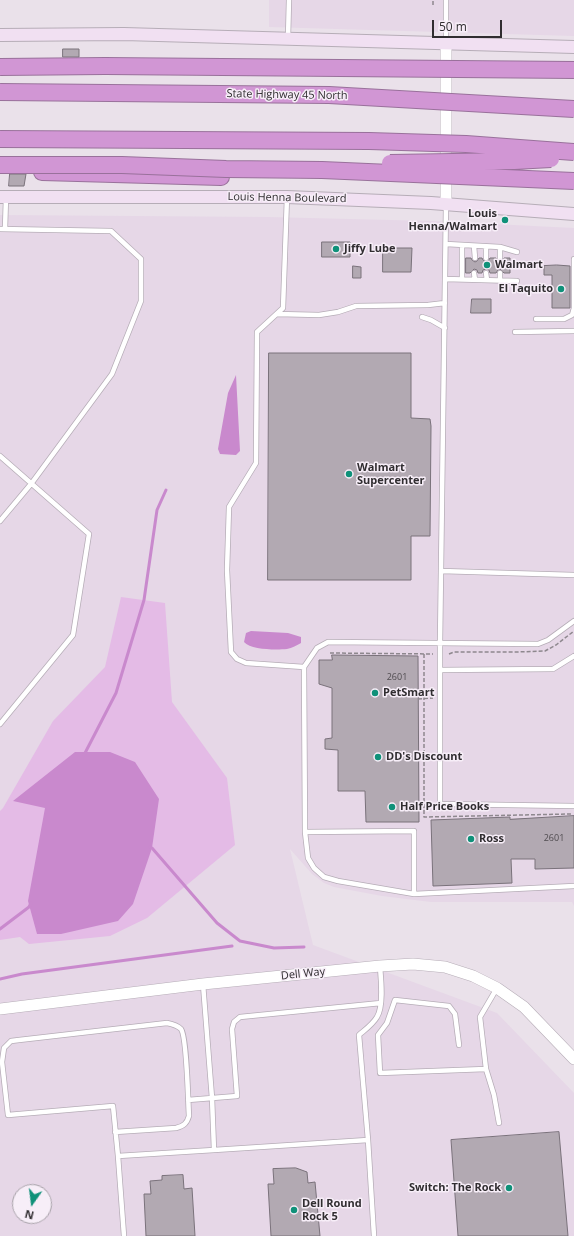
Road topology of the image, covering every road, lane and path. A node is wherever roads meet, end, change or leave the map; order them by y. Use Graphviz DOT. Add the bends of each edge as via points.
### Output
graph roads {
  1 [pos="289,0"];
  2 [pos="433,0"];
  3 [pos="446,0"];
  4 [pos="433,5"];
  5 [pos="0,35"];
  6 [pos="288,38"];
  7 [pos="446,43"];
  8 [pos="574,47"];
  9 [pos="0,60"];
  10 [pos="0,67"];
  11 [pos="574,70"];
  12 [pos="574,80"];
  13 [pos="0,92"];
  14 [pos="574,108"];
  15 [pos="0,139"];
  16 [pos="574,152"];
  17 [pos="574,157"];
  18 [pos="9,169"];
  19 [pos="574,181"];
  20 [pos="3,197"];
  21 [pos="287,197"];
  22 [pos="446,204"];
  23 [pos="574,214"];
  24 [pos="3,229"];
  25 [pos="446,244"];
  26 [pos="462,245"];
  27 [pos="474,246"];
  28 [pos="486,247"];
  29 [pos="500,247"];
  30 [pos="517,252"];
  31 [pos="475,258"];
  32 [pos="486,258"];
  33 [pos="500,258"];
  34 [pos="574,259"];
  35 [pos="474,273"];
  36 [pos="486,273"];
  37 [pos="500,273"];
  38 [pos="445,279"];
  39 [pos="462,280"];
  40 [pos="474,280"];
  41 [pos="487,280"];
  42 [pos="500,280"];
  43 [pos="517,281"];
  44 [pos="445,303"];
  45 [pos="277,314"];
  46 [pos="422,317"];
  47 [pos="536,319"];
  48 [pos="445,328"];
  49 [pos="574,331"];
  50 [pos="515,332"];
  51 [pos="0,456"];
  52 [pos="31,484"];
  53 [pos="0,521"];
  54 [pos="441,571"];
  55 [pos="574,575"];
  56 [pos="574,621"];
  57 [pos="440,643"];
  58 [pos="330,653"];
  59 [pos="424,654"];
  60 [pos="433,654"];
  61 [pos="574,656"];
  62 [pos="304,667"];
  63 [pos="440,670"];
  64 [pos="433,698"];
  65 [pos="418,699"];
  66 [pos="424,699"];
  67 [pos="0,724"];
  68 [pos="574,806"];
  69 [pos="574,814"];
  70 [pos="305,832"];
  71 [pos="574,886"];
  72 [pos="414,894"];
  73 [pos="380,966"];
  74 [pos="203,984"];
  75 [pos="497,988"];
  76 [pos="381,1003"];
  77 [pos="0,1009"];
  78 [pos="557,1041"];
  79 [pos="459,1045"];
  80 [pos="574,1053"];
  81 [pos="574,1059"];
  82 [pos="486,1069"];
  83 [pos="212,1098"];
  84 [pos="188,1100"];
  85 [pos="499,1124"];
  86 [pos="115,1132"];
  87 [pos="368,1140"];
  88 [pos="214,1150"];
  89 [pos="118,1156"];
  90 [pos="124,1236"];
  91 [pos="374,1236"];
  1 -- 6 [label="lane"];
  2 -- 4 [label="path"];
  3 -- 7 [label="lane"];
  5 -- 6 [label="main road" via="124,34"];
  6 -- 7 [label="main road"];
  7 -- 8 [label="main road"];
  7 -- 22 [label="street"];
  9 -- 12 [label="highway, bridge" via="221,63 538,76"];
  10 -- 11 [label="highway, bridge"];
  13 -- 14 [label="highway, State Highway 45 North, bridge" via="329,95"];
  15 -- 16 [label="highway, bridge" via="369,141 466,144"];
  17 -- 18 [label="highway, bridge" via="514,161 353,164 221,177"];
  18 -- 19 [label="highway, bridge" via="122,165 330,170"];
  20 -- 21 [label="main road, Louis Henna Boulevard"];
  20 -- 24 [label="lane"];
  21 -- 22 [label="main road, Louis Henna Boulevard"];
  21 -- 45 [label="lane" via="283,308"];
  22 -- 23 [label="main road, Louis Henna Boulevard"];
  22 -- 25 [label="lane"];
  24 -- 52 [label="lane" via="111,231 141,259 141,301 112,374"];
  25 -- 26 [label="lane"];
  25 -- 38 [label="lane"];
  26 -- 27 [label="lane"];
  26 -- 39 [label="lane"];
  27 -- 28 [label="lane"];
  27 -- 31 [label="lane"];
  28 -- 29 [label="lane"];
  28 -- 32 [label="lane"];
  29 -- 30 [label="lane"];
  29 -- 33 [label="lane"];
  34 -- 47 [label="lane" via="572,315 564,319"];
  35 -- 40 [label="lane"];
  36 -- 41 [label="lane"];
  37 -- 42 [label="lane"];
  38 -- 39 [label="lane"];
  38 -- 44 [label="lane"];
  39 -- 40 [label="lane"];
  40 -- 41 [label="lane"];
  41 -- 42 [label="lane"];
  42 -- 43 [label="lane"];
  44 -- 45 [label="lane" via="356,306 319,315"];
  44 -- 48 [label="lane"];
  45 -- 62 [label="lane" via="257,332 256,463 229,507 227,570 231,652 246,664"];
  46 -- 48 [label="lane"];
  48 -- 54 [label="lane"];
  49 -- 50 [label="lane"];
  51 -- 52 [label="lane"];
  52 -- 53 [label="lane"];
  52 -- 67 [label="lane" via="89,534 73,635"];
  54 -- 55 [label="lane"];
  54 -- 57 [label="lane"];
  56 -- 57 [label="lane" via="543,643"];
  57 -- 62 [label="lane" via="328,642 316,648"];
  57 -- 63 [label="lane"];
  58 -- 59 [label="path"];
  59 -- 60 [label="path"];
  59 -- 66 [label="path"];
  61 -- 63 [label="lane" via="553,669"];
  62 -- 70 [label="lane"];
  63 -- 68 [label="lane" via="440,804"];
  64 -- 66 [label="path"];
  65 -- 66 [label="path"];
  66 -- 69 [label="path" via="424,817"];
  70 -- 72 [label="lane" via="308,858 324,877"];
  70 -- 72 [label="lane" via="414,831"];
  71 -- 72 [label="lane"];
  73 -- 74 [label="street, Dell Way"];
  73 -- 75 [label="street, Dell Way" via="413,964 445,967 473,976"];
  73 -- 76 [label="lane"];
  74 -- 77 [label="street, Dell Way"];
  74 -- 83 [label="lane"];
  75 -- 78 [label="street, Dell Way" via="524,1007"];
  75 -- 82 [label="lane" via="480,1017"];
  76 -- 83 [label="lane" via="240,1017 234,1022 232,1029 236,1096"];
  76 -- 87 [label="lane" via="378,1016 359,1035"];
  78 -- 80 [label="street"];
  78 -- 81 [label="street, Dell Way"];
  79 -- 82 [label="lane" via="455,1014 449,1006 395,1000 387,1022 378,1035 380,1073"];
  82 -- 85 [label="lane"];
  83 -- 84 [label="lane"];
  83 -- 88 [label="lane"];
  84 -- 86 [label="lane" via="189,1116 181,1126"];
  84 -- 86 [label="lane" via="184,1034 172,1024 19,1040 7,1044 2,1057 8,1114 113,1106"];
  86 -- 89 [label="lane"];
  87 -- 88 [label="lane"];
  87 -- 91 [label="lane"];
  88 -- 89 [label="lane"];
  89 -- 90 [label="lane"];
}
